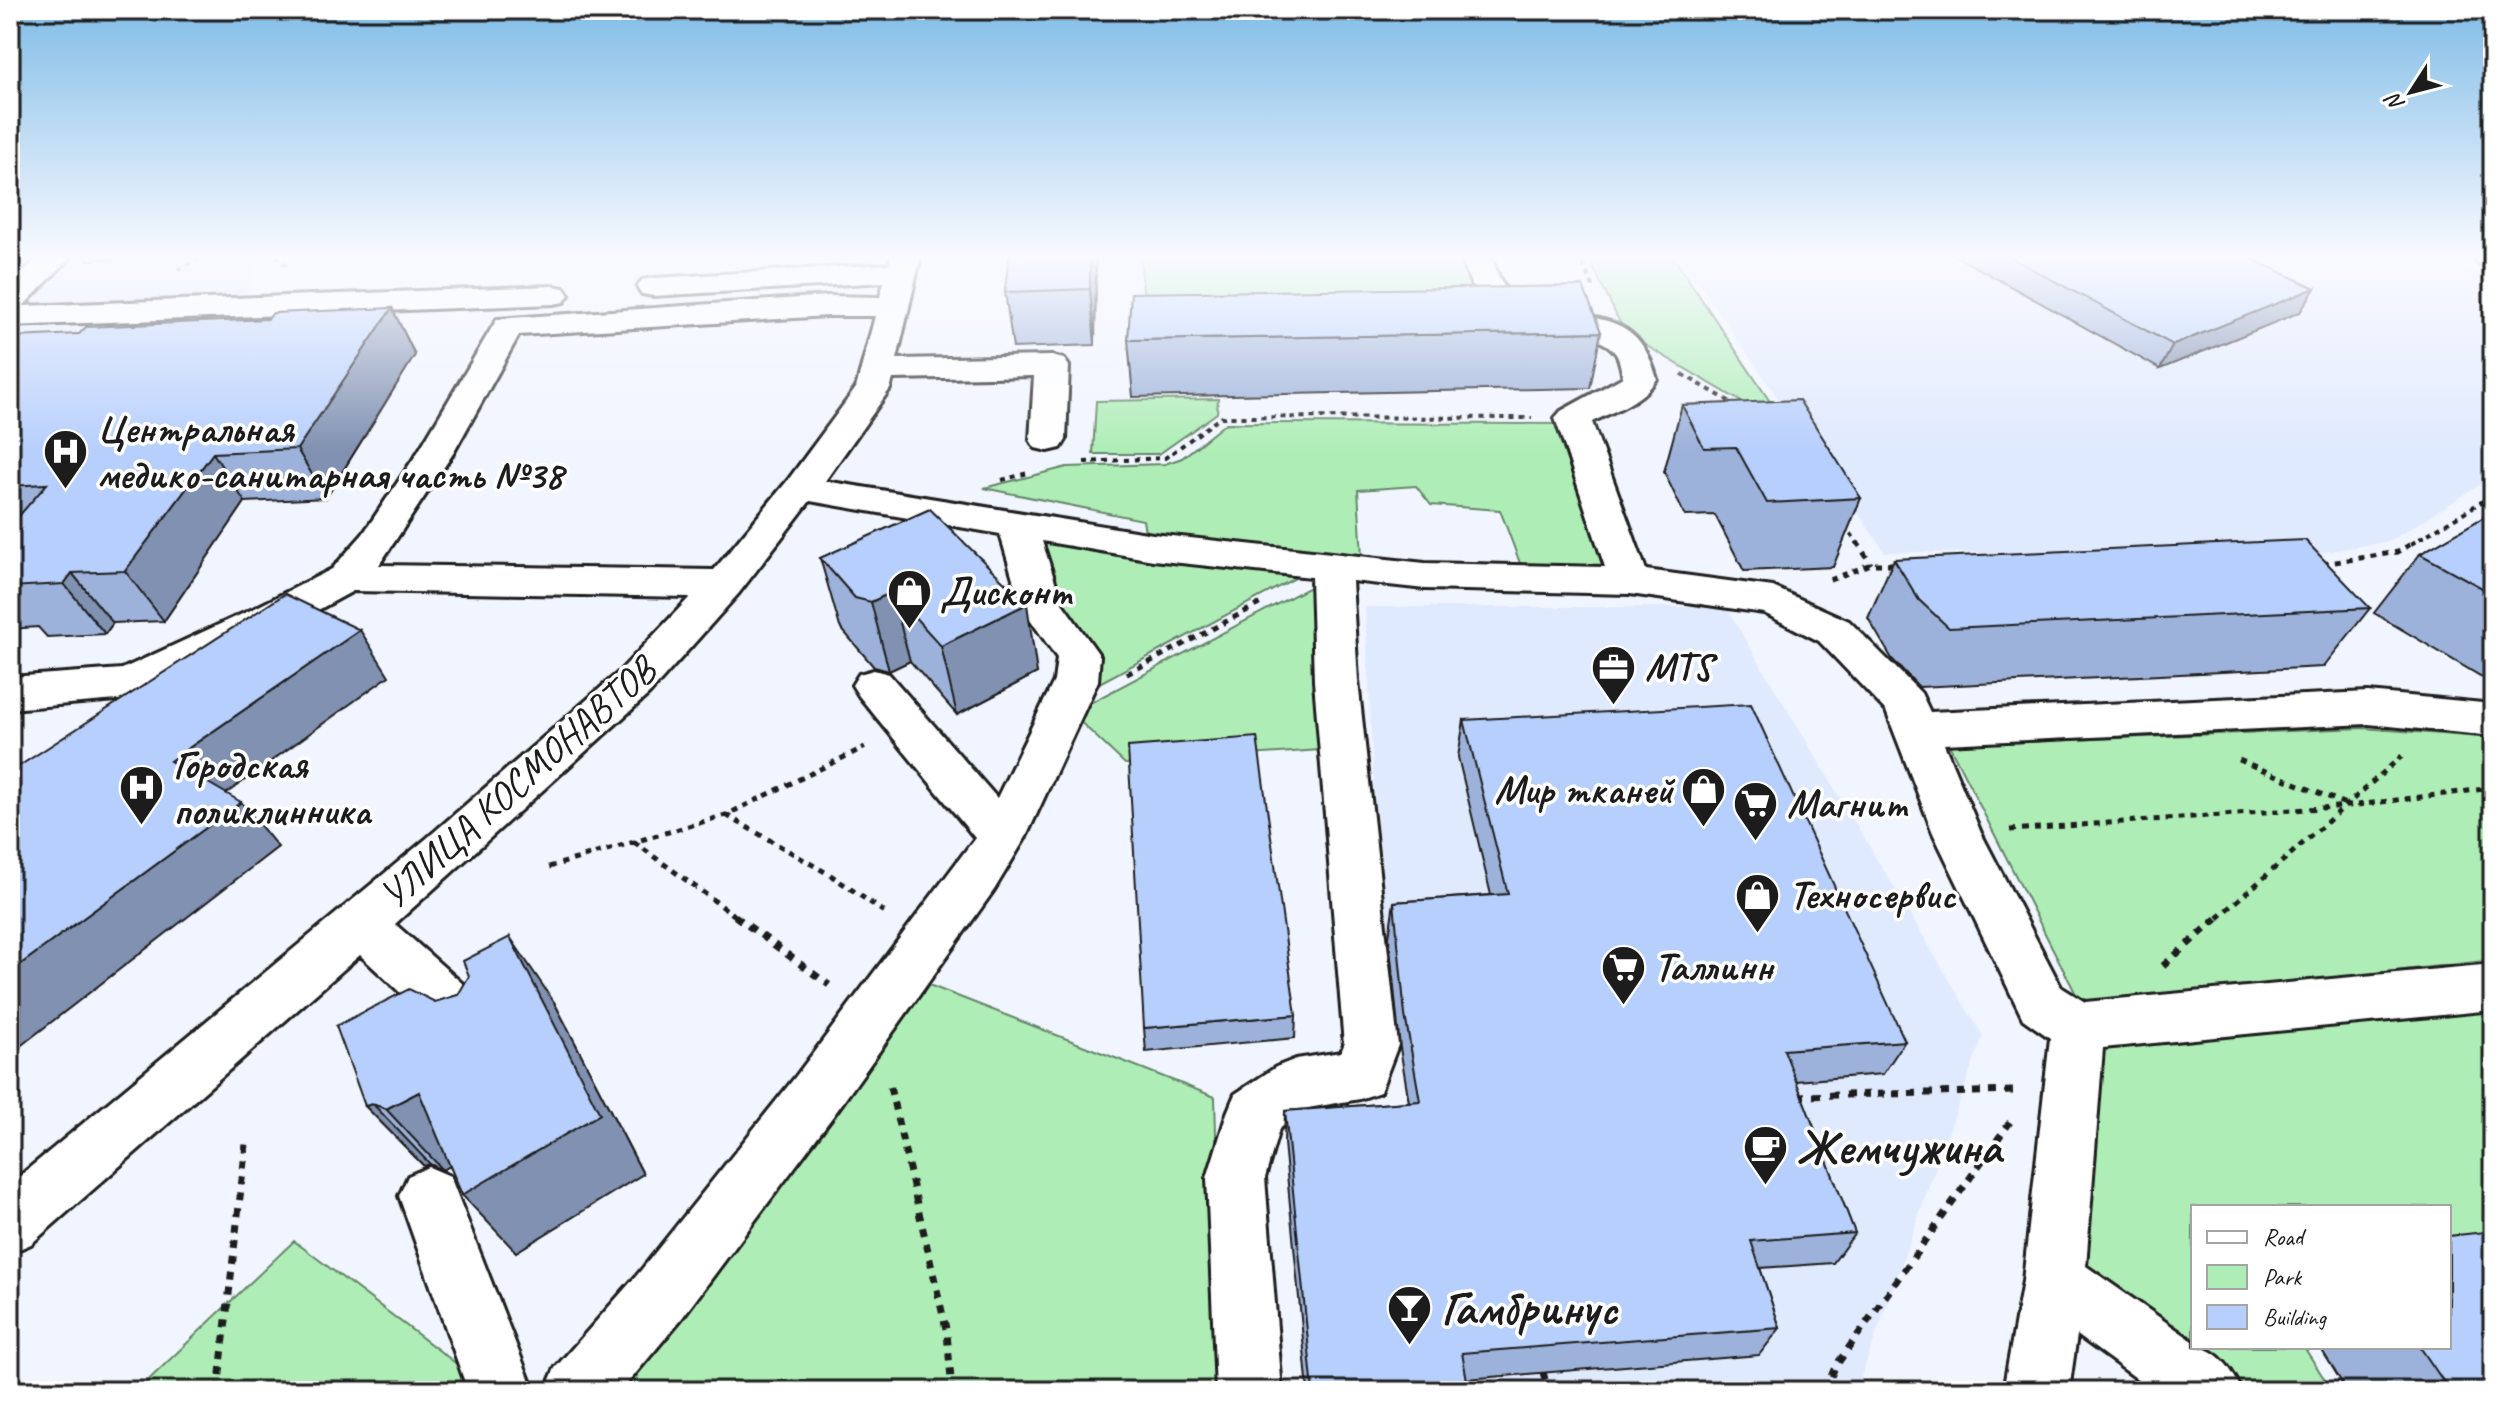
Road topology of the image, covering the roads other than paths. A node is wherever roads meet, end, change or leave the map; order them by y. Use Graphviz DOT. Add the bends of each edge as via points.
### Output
graph roads {
  1 [pos="454,320"];
  2 [pos="511,320"];
  3 [pos="890,320"];
  4 [pos="1554,320"];
  5 [pos="370,333"];
  6 [pos="877,369"];
  7 [pos="1042,455"];
  8 [pos="801,488"];
  9 [pos="1005,503"];
  10 [pos="1331,566"];
  11 [pos="346,578"];
  12 [pos="1630,581"];
  13 [pos="725,584"];
  14 [pos="874,685"];
  15 [pos="10,693"];
  16 [pos="2493,720"];
  17 [pos="1916,729"];
  18 [pos="1002,837"];
  19 [pos="360,924"];
  20 [pos="2493,987"];
  21 [pos="2078,1027"];
  22 [pos="487,1039"];
  23 [pos="429,1196"];
  24 [pos="10,1223"];
  25 [pos="2054,1281"];
  26 [pos="501,1391"];
  27 [pos="578,1391"];
  28 [pos="1249,1391"];
  29 [pos="2036,1391"];
  30 [pos="2209,1391"];
  1 -- 5 [label="street"];
  2 -- 11 [label="street" via="436,452 377,543"];
  3 -- 6 [label="street, УЛИЦА КОСМОНАВТОВ"];
  4 -- 12 [label="street" via="1616,334 1633,352 1640,379 1632,389 1573,418"];
  6 -- 7 [label="street" via="1052,366"];
  6 -- 8 [label="street, УЛИЦА КОСМОНАВТОВ" via="873,389"];
  8 -- 9 [label="street"];
  8 -- 13 [label="street, УЛИЦА КОСМОНАВТОВ"];
  9 -- 10 [label="street" via="1153,547"];
  9 -- 18 [label="street" via="1042,606 1079,656 1076,681"];
  10 -- 12 [label="street" via="1425,576"];
  10 -- 28 [label="street" via="1336,681 1371,1045 1360,1074 1296,1085 1255,1113 1236,1178"];
  11 -- 13 [label="street"];
  11 -- 15 [label="street" via="129,684"];
  12 -- 17 [label="street" via="1773,601 1834,631 1905,704"];
  13 -- 19 [label="street, УЛИЦА КОСМОНАВТОВ" via="634,683"];
  14 -- 18 [label="street"];
  16 -- 17 [label="street" via="2368,708"];
  17 -- 21 [label="street" via="1957,833 2042,1003"];
  18 -- 27 [label="street" via="873,1017 660,1296"];
  19 -- 22 [label="street"];
  19 -- 24 [label="street, УЛИЦА КОСМОНАВТОВ"];
  20 -- 21 [label="street"];
  21 -- 25 [label="street"];
  23 -- 26 [label="street"];
  25 -- 29 [label="street"];
  25 -- 30 [label="street"];
}
